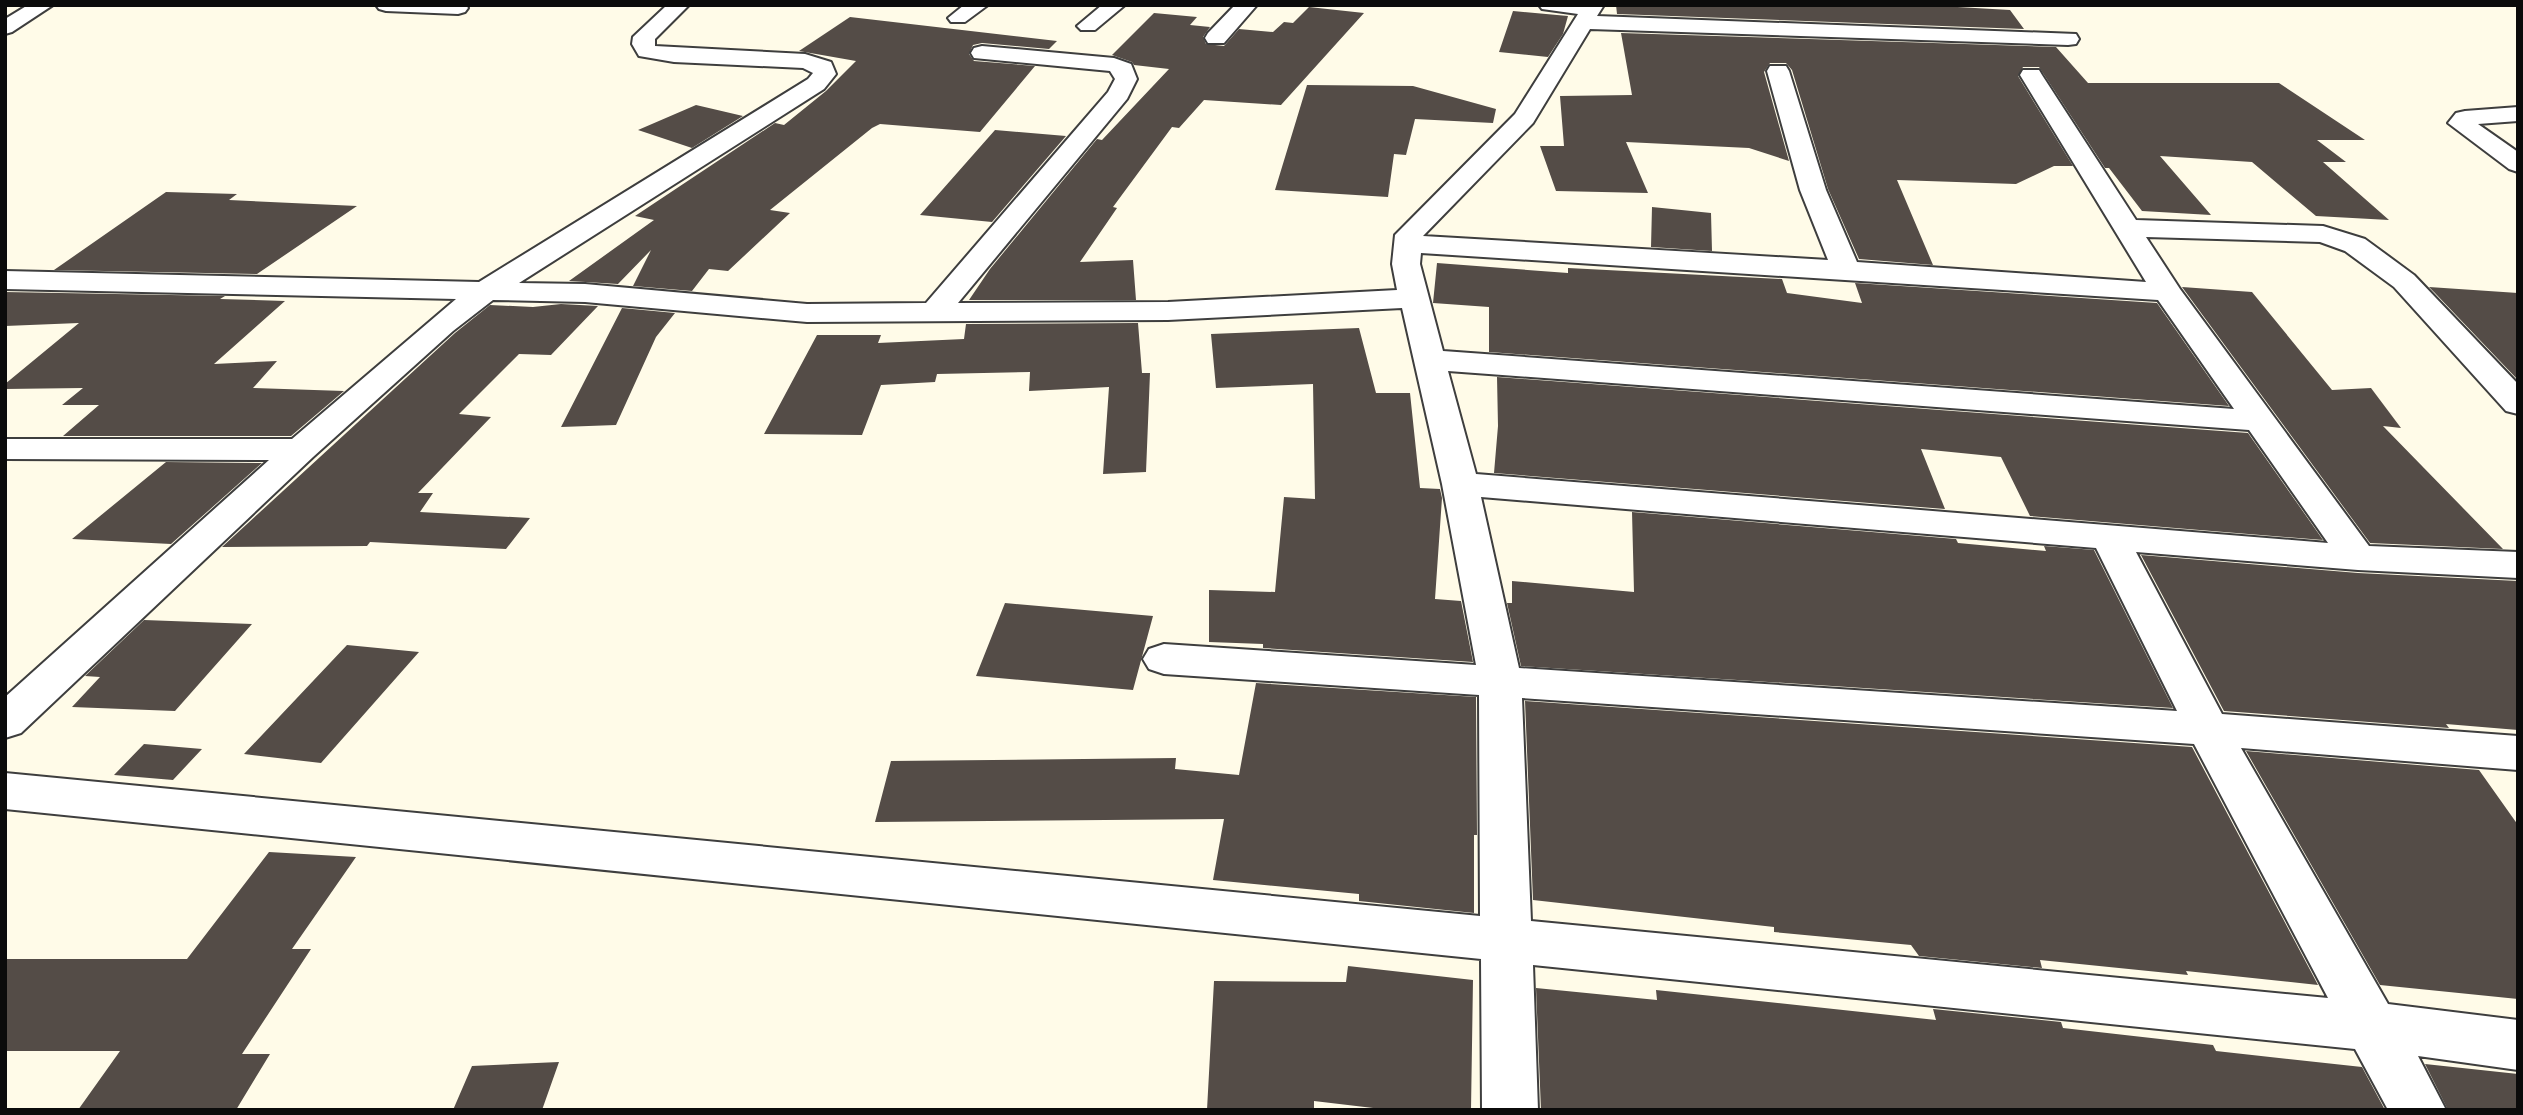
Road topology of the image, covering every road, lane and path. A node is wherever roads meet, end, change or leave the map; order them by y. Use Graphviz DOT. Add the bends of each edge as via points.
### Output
graph roads {
  1 [pos="43,5"];
  2 [pos="386,5"];
  3 [pos="679,5"];
  4 [pos="978,5"];
  5 [pos="1115,5"];
  6 [pos="1247,5"];
  7 [pos="1549,5"];
  8 [pos="458,8"];
  9 [pos="1589,12"];
  10 [pos="957,18"];
  11 [pos="1088,26"];
  12 [pos="5,28"];
  13 [pos="1216,38"];
  14 [pos="2067,39"];
  15 [pos="982,53"];
  16 [pos="1778,71"];
  17 [pos="2031,75"];
  18 [pos="2518,114"];
  19 [pos="2518,164"];
  20 [pos="2127,228"];
  21 [pos="1407,244"];
  22 [pos="1846,270"];
  23 [pos="5,280"];
  24 [pos="488,289"];
  25 [pos="2167,292"];
  26 [pos="1415,298"];
  27 [pos="934,313"];
  28 [pos="1430,360"];
  29 [pos="2518,404"];
  30 [pos="2260,421"];
  31 [pos="5,449"];
  32 [pos="301,450"];
  33 [pos="1460,484"];
  34 [pos="2110,539"];
  35 [pos="2358,558"];
  36 [pos="2518,565"];
  37 [pos="1164,659"];
  38 [pos="1500,680"];
  39 [pos="5,722"];
  40 [pos="2208,729"];
  41 [pos="2518,753"];
  42 [pos="5,791"];
  43 [pos="1506,940"];
  44 [pos="2371,1026"];
  45 [pos="2518,1045"];
  46 [pos="1510,1110"];
  47 [pos="2418,1110"];
  1 -- 12 [label="street"];
  2 -- 8 [label="street"];
  3 -- 24 [label="street" via="644,37 647,51 805,61 823,67 825,74 816,84"];
  4 -- 10 [label="street"];
  5 -- 11 [label="street"];
  6 -- 13 [label="street"];
  7 -- 9 [label="street"];
  9 -- 14 [label="street"];
  9 -- 21 [label="street" via="1524,118 1409,235"];
  15 -- 27 [label="street" via="1114,65 1123,69 1126,79 1119,94"];
  16 -- 22 [label="street" via="1813,190"];
  17 -- 20 [label="street"];
  18 -- 19 [label="street" via="2465,118 2460,123"];
  20 -- 25 [label="street"];
  20 -- 29 [label="street" via="2323,234 2355,245 2404,281"];
  21 -- 22 [label="street"];
  21 -- 26 [label="street" via="1406,264"];
  22 -- 25 [label="street"];
  23 -- 24 [label="street"];
  24 -- 27 [label="street" via="807,313"];
  24 -- 32 [label="street"];
  25 -- 30 [label="street"];
  26 -- 27 [label="street" via="1168,312"];
  26 -- 28 [label="street"];
  28 -- 30 [label="street"];
  28 -- 33 [label="street"];
  30 -- 35 [label="street"];
  31 -- 32 [label="street"];
  32 -- 39 [label="street"];
  33 -- 34 [label="street"];
  33 -- 38 [label="street"];
  34 -- 35 [label="street"];
  34 -- 40 [label="street"];
  35 -- 36 [label="street"];
  37 -- 38 [label="street"];
  38 -- 40 [label="street"];
  38 -- 43 [label="street"];
  40 -- 41 [label="street"];
  40 -- 44 [label="street"];
  42 -- 43 [label="street"];
  43 -- 44 [label="street"];
  43 -- 46 [label="street"];
  44 -- 45 [label="street"];
  44 -- 47 [label="street"];
}
